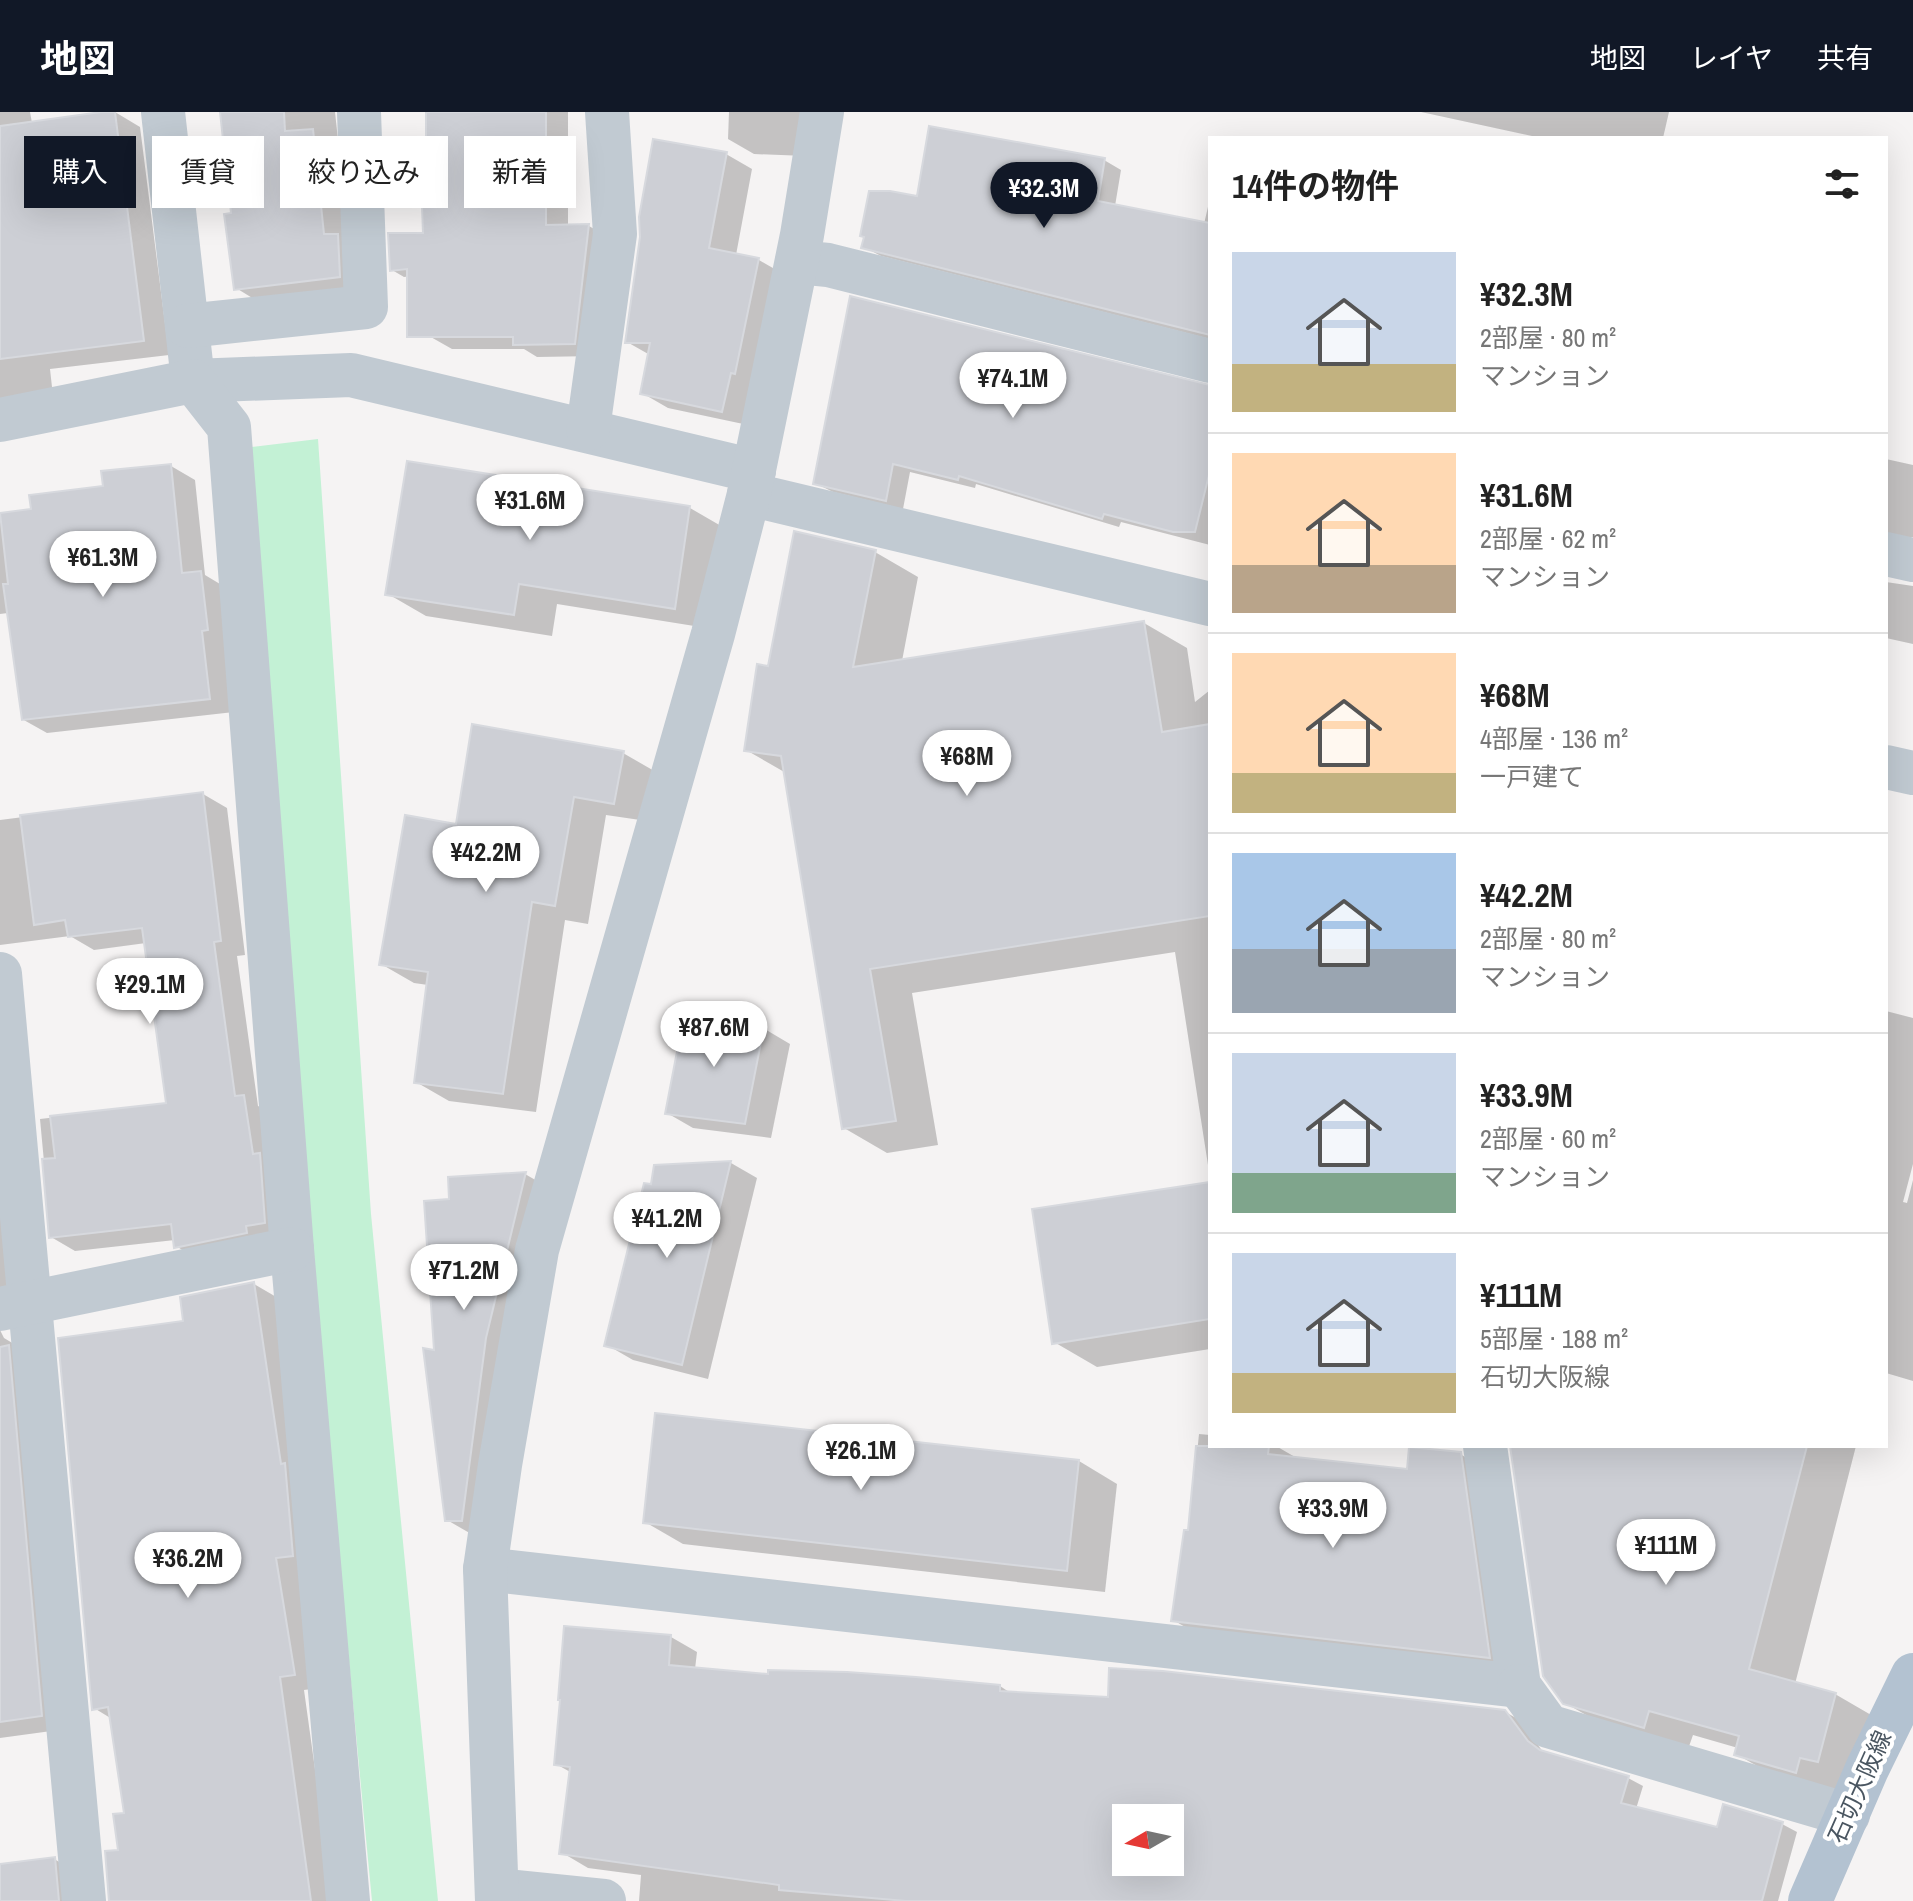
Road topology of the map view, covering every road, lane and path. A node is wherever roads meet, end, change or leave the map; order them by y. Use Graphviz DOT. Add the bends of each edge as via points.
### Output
graph roads {
  1 [pos="163,112"];
  2 [pos="359,112"];
  3 [pos="607,112"];
  4 [pos="822,112"];
  5 [pos="797,262"];
  6 [pos="187,326"];
  7 [pos="1208,360"];
  8 [pos="193,381"];
  9 [pos="0,420"];
  10 [pos="588,429"];
  11 [pos="751,483"];
  12 [pos="1888,554"];
  13 [pos="1913,560"];
  14 [pos="1208,603"];
  15 [pos="1888,767"];
  16 [pos="1913,773"];
  17 [pos="0,974"];
  18 [pos="292,1249"];
  19 [pos="15,1306"];
  20 [pos="1485,1448"];
  21 [pos="485,1569"];
  22 [pos="1913,1675"];
  23 [pos="1519,1686"];
  24 [pos="1848,1815"];
  25 [pos="497,1895"];
  26 [pos="84,1901"];
  27 [pos="348,1901"];
  28 [pos="604,1901"];
  29 [pos="1810,1901"];
  1 -- 6 [label="street"];
  2 -- 6 [label="street" via="366,307"];
  3 -- 10 [label="street" via="615,234"];
  4 -- 5 [label="street"];
  5 -- 7 [label="street" via="828,265"];
  5 -- 11 [label="street"];
  6 -- 8 [label="street"];
  8 -- 9 [label="street"];
  8 -- 10 [label="street" via="351,375"];
  8 -- 18 [label="street" via="229,427"];
  10 -- 11 [label="street"];
  11 -- 14 [label="street"];
  11 -- 21 [label="street" via="537,1250"];
  12 -- 13 [label="street"];
  15 -- 16 [label="street"];
  17 -- 19 [label="street"];
  18 -- 19 [label="street"];
  18 -- 27 [label="street"];
  19 -- 26 [label="street"];
  20 -- 23 [label="street"];
  21 -- 23 [label="street"];
  21 -- 25 [label="street"];
  22 -- 24 [label="main road, 石切大阪線"];
  23 -- 24 [label="street" via="1548,1726"];
  24 -- 29 [label="main road, 石切大阪線"];
  25 -- 28 [label="street"];
}
